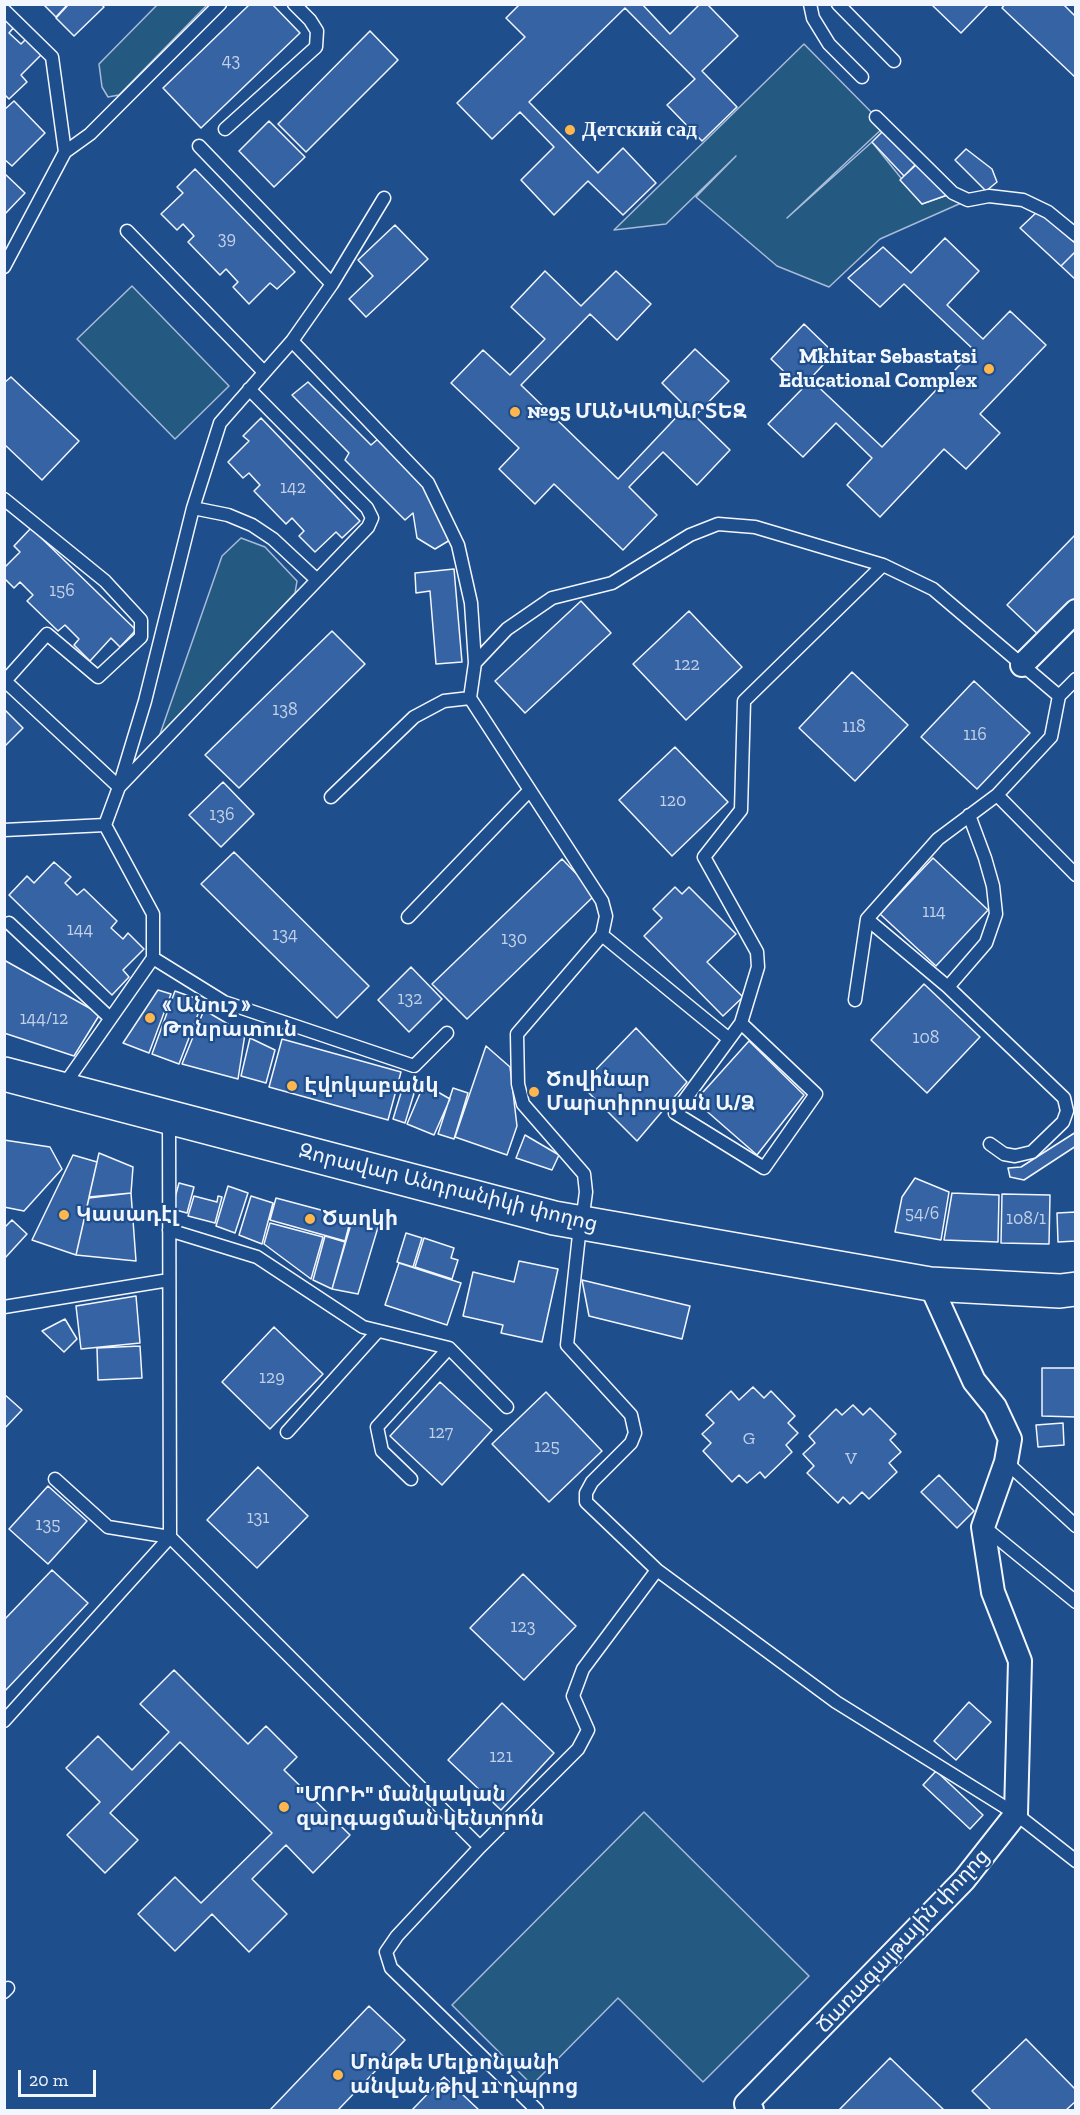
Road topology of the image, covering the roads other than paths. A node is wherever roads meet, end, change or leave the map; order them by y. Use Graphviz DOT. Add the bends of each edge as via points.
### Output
graph roads {
  1 [pos="220,4"];
  2 [pos="294,4"];
  3 [pos="810,4"];
  4 [pos="837,4"];
  5 [pos="4,10"];
  6 [pos="894,61"];
  7 [pos="862,77"];
  8 [pos="876,117"];
  9 [pos="225,129"];
  10 [pos="199,146"];
  11 [pos="65,152"];
  12 [pos="384,198"];
  13 [pos="127,231"];
  14 [pos="1076,235"];
  15 [pos="4,267"];
  16 [pos="332,284"];
  17 [pos="292,341"];
  18 [pos="264,372"];
  19 [pos="249,389"];
  20 [pos="4,499"];
  21 [pos="194,508"];
  22 [pos="883,565"];
  23 [pos="316,579"];
  24 [pos="1076,611"];
  25 [pos="475,663"];
  26 [pos="1022,665"];
  27 [pos="1076,679"];
  28 [pos="1059,696"];
  29 [pos="470,698"];
  30 [pos="119,788"];
  31 [pos="529,791"];
  32 [pos="997,795"];
  33 [pos="331,797"];
  34 [pos="969,814"];
  35 [pos="105,825"];
  36 [pos="4,830"];
  37 [pos="1076,875"];
  38 [pos="408,917"];
  39 [pos="867,919"];
  40 [pos="9,923"];
  41 [pos="602,934"];
  42 [pos="153,958"];
  43 [pos="948,987"];
  44 [pos="855,1000"];
  45 [pos="110,1018"];
  46 [pos="741,1023"];
  47 [pos="447,1033"];
  48 [pos="729,1039"];
  49 [pos="4,1074"];
  50 [pos="61,1089"];
  51 [pos="4,1091"];
  52 [pos="169,1125"];
  53 [pos="990,1144"];
  54 [pos="580,1229"];
  55 [pos="169,1230"];
  56 [pos="170,1280"];
  57 [pos="1076,1289"];
  58 [pos="933,1291"];
  59 [pos="1076,1301"];
  60 [pos="4,1307"];
  61 [pos="377,1332"];
  62 [pos="449,1348"];
  63 [pos="507,1407"];
  64 [pos="287,1432"];
  65 [pos="1006,1462"];
  66 [pos="56,1479"];
  67 [pos="411,1479"];
  68 [pos="983,1527"];
  69 [pos="1076,1527"];
  70 [pos="170,1537"];
  71 [pos="657,1570"];
  72 [pos="1076,1602"];
  73 [pos="4,1721"];
  74 [pos="1016,1814"];
  75 [pos="480,1847"];
  76 [pos="1076,1861"];
  77 [pos="746,2108"];
  78 [pos="537,2110"];
  1 -- 11 [label="lane" via="90,134"];
  2 -- 9 [label="lane" via="317,31 316,47"];
  3 -- 7 [label="lane" via="813,18 829,44"];
  4 -- 6 [label="lane"];
  5 -- 11 [label="lane" via="52,57"];
  8 -- 14 [label="lane" via="953,192 968,200 989,196 1023,200 1048,212"];
  10 -- 16 [label="lane"];
  11 -- 15 [label="lane"];
  12 -- 16 [label="lane"];
  13 -- 18 [label="lane"];
  16 -- 17 [label="lane"];
  17 -- 18 [label="lane"];
  17 -- 25 [label="lane" via="428,483 458,545 471,603"];
  18 -- 19 [label="lane"];
  19 -- 21 [label="lane" via="220,423"];
  19 -- 23 [label="lane" via="368,508 372,518 368,527"];
  20 -- 30 [label="lane" via="105,581 141,620 141,638 98,677 47,634 4,681"];
  21 -- 23 [label="lane" via="252,525"];
  21 -- 30 [label="lane"];
  22 -- 25 [label="lane" via="755,527 718,524 690,535 612,583 552,598 507,629"];
  22 -- 26 [label="lane" via="933,589"];
  22 -- 46 [label="lane" via="744,701 741,810 704,857 757,952 758,967"];
  23 -- 30 [label="lane"];
  24 -- 26 [label="street"];
  25 -- 29 [label="lane"];
  26 -- 28 [label="lane"];
  27 -- 28 [label="lane"];
  28 -- 32 [label="lane" via="1051,737"];
  29 -- 31 [label="lane"];
  29 -- 33 [label="lane" via="444,701 414,717"];
  30 -- 35 [label="lane"];
  31 -- 38 [label="lane"];
  31 -- 41 [label="lane" via="602,901 606,916"];
  32 -- 34 [label="lane"];
  32 -- 37 [label="lane"];
  34 -- 39 [label="lane" via="938,839"];
  34 -- 43 [label="lane" via="986,858 996,914 986,943"];
  35 -- 36 [label="lane"];
  35 -- 42 [label="lane" via="153,914"];
  39 -- 43 [label="lane"];
  39 -- 44 [label="lane"];
  40 -- 45 [label="lane"];
  41 -- 48 [label="lane"];
  41 -- 54 [label="lane" via="517,1034 518,1084 523,1104 584,1174 586,1192"];
  42 -- 45 [label="lane"];
  42 -- 47 [label="lane" via="224,1002 414,1066"];
  43 -- 53 [label="lane" via="1064,1098 1067,1112 1063,1122 1032,1152 1004,1154"];
  45 -- 50 [label="lane"];
  46 -- 48 [label="lane"];
  46 -- 48 [label="lane" via="816,1094 764,1168 675,1113"];
  49 -- 50 [label="main road, Զորավար Անդրանիկի փողոց"];
  50 -- 52 [label="main road, Զորավար Անդրանիկի փողոց"];
  51 -- 52 [label="main road, Զորավար Անդրանիկի փողոց"];
  52 -- 54 [label="main road, Զորավար Անդրանիկի փողոց"];
  52 -- 55 [label="lane"];
  54 -- 58 [label="main road, Զորավար Անդրանիկի փողոց"];
  54 -- 71 [label="lane" via="567,1345 631,1415 635,1433 631,1443 592,1482 586,1502"];
  55 -- 56 [label="lane"];
  55 -- 61 [label="lane" via="257,1257 363,1327"];
  56 -- 60 [label="lane"];
  56 -- 70 [label="lane"];
  57 -- 58 [label="main road, Զորավար Անդրանիկի փողոց"];
  58 -- 59 [label="main road, Զորավար Անդրանիկի փողոց" via="1061,1303"];
  58 -- 65 [label="street" via="974,1382 995,1407 1010,1439"];
  61 -- 62 [label="lane"];
  61 -- 64 [label="lane"];
  62 -- 63 [label="lane"];
  62 -- 67 [label="lane" via="377,1427 382,1451"];
  65 -- 68 [label="street"];
  65 -- 69 [label="lane"];
  66 -- 70 [label="lane" via="108,1527"];
  68 -- 72 [label="lane"];
  68 -- 74 [label="street" via="993,1592 1020,1661"];
  70 -- 73 [label="lane"];
  70 -- 75 [label="lane"];
  71 -- 74 [label="lane" via="836,1702"];
  71 -- 75 [label="lane" via="583,1669 576,1685 573,1696 588,1730 585,1740"];
  74 -- 76 [label="lane"];
  74 -- 77 [label="street, Ճառագայթային փողոց" via="964,1880"];
  75 -- 78 [label="lane" via="386,1952 391,1968"];
}
